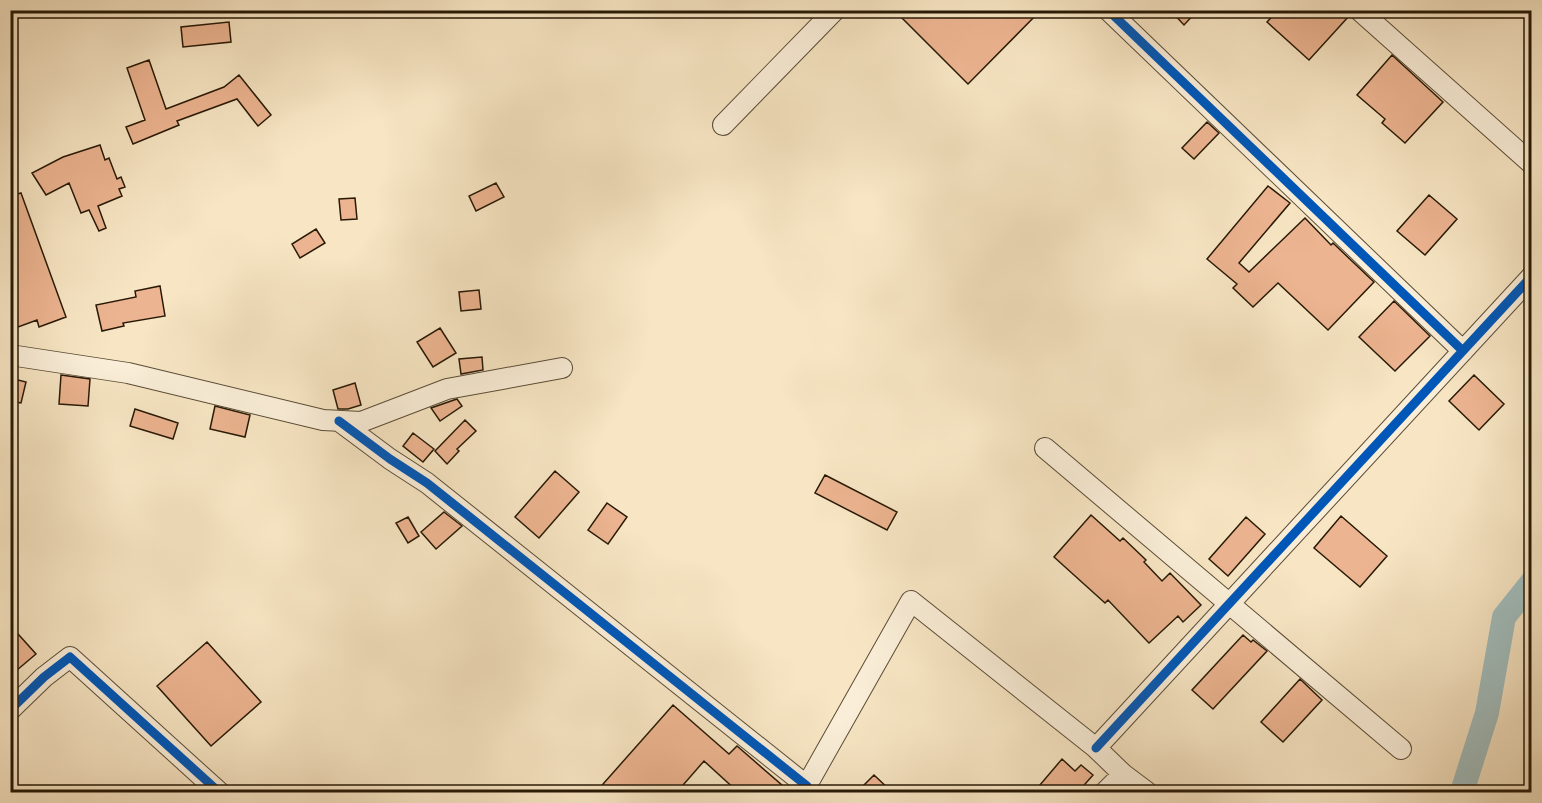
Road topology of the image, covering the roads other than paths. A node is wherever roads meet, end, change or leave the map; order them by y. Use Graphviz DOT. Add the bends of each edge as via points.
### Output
graph roads {
  1 [pos="836,10"];
  2 [pos="1108,10"];
  3 [pos="1359,10"];
  4 [pos="723,125"];
  5 [pos="1532,164"];
  6 [pos="1532,276"];
  7 [pos="1463,351"];
  8 [pos="10,356"];
  9 [pos="562,368"];
  10 [pos="339,421"];
  11 [pos="1046,448"];
  12 [pos="1229,604"];
  13 [pos="10,710"];
  14 [pos="1096,748"];
  15 [pos="1401,749"];
  16 [pos="1123,774"];
  17 [pos="805,789"];
  18 [pos="219,792"];
  19 [pos="1105,792"];
  20 [pos="1148,792"];
  1 -- 4 [label="street"];
  2 -- 7 [label="street"];
  3 -- 5 [label="street"];
  6 -- 7 [label="street"];
  7 -- 12 [label="street"];
  8 -- 10 [label="street" via="128,373"];
  9 -- 10 [label="street" via="447,389 361,422"];
  10 -- 17 [label="street" via="427,483"];
  11 -- 12 [label="street"];
  12 -- 14 [label="street"];
  12 -- 15 [label="street"];
  13 -- 18 [label="street" via="70,657"];
  14 -- 16 [label="street"];
  14 -- 17 [label="street" via="911,601"];
  16 -- 19 [label="street"];
  16 -- 20 [label="street"];
}
